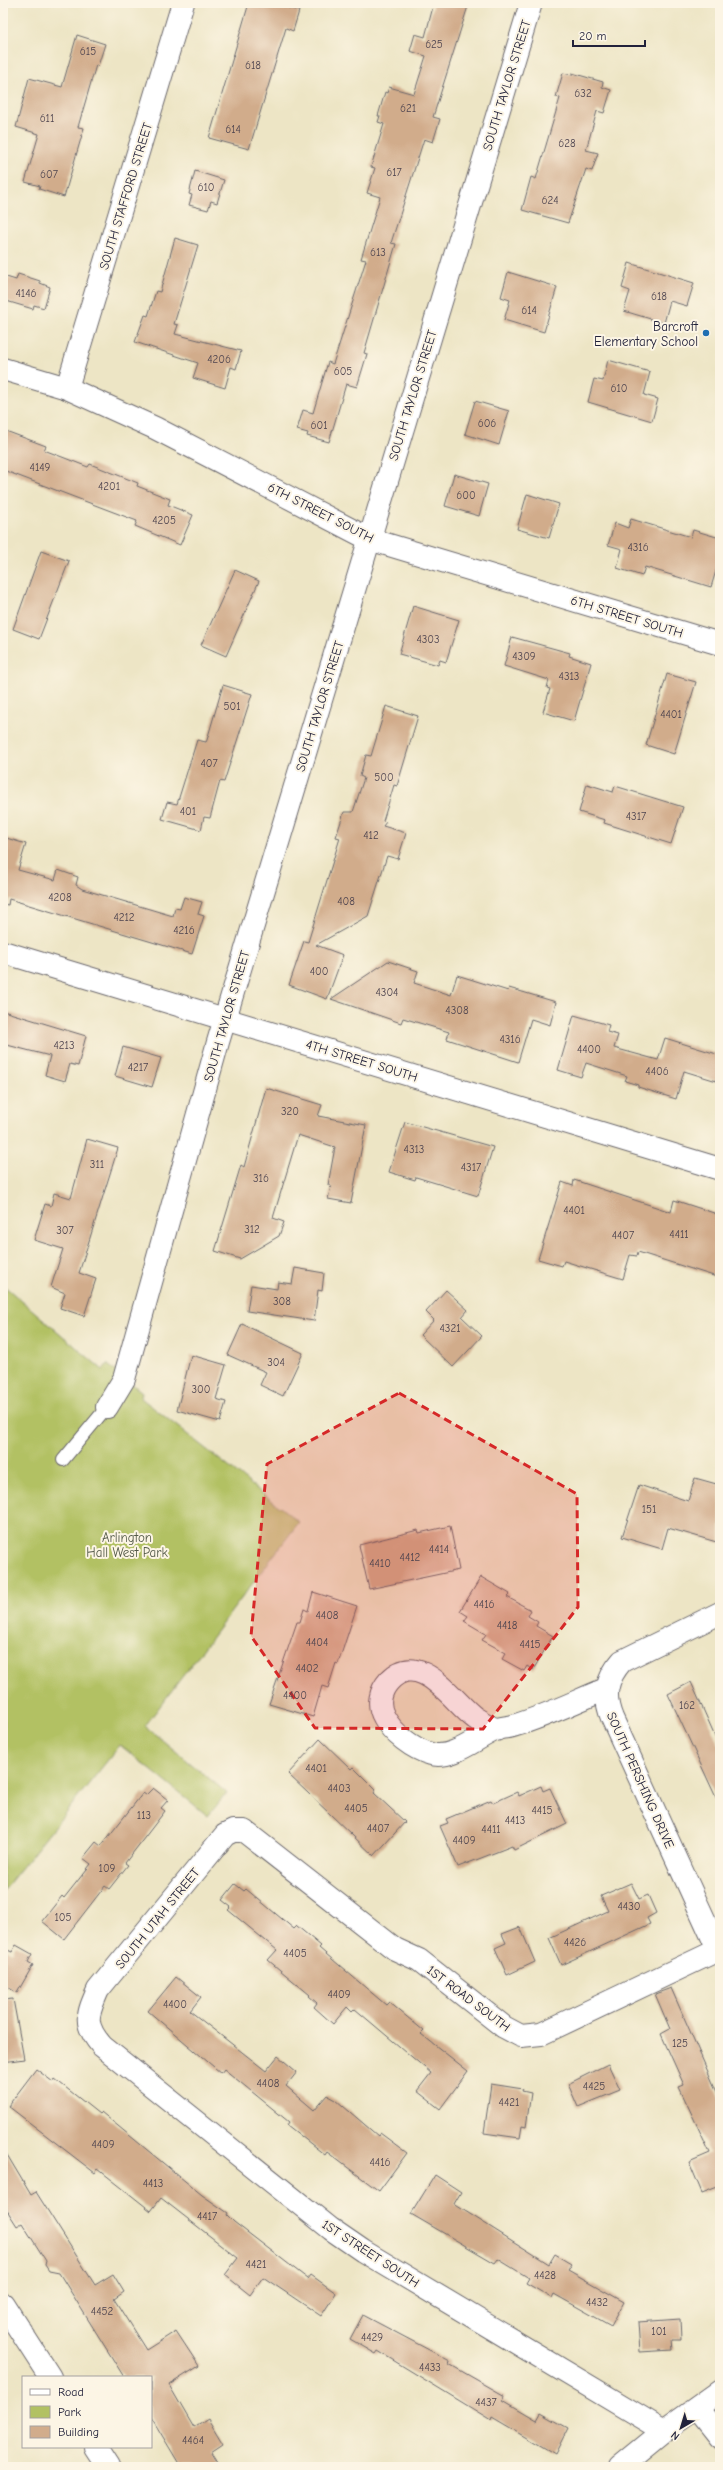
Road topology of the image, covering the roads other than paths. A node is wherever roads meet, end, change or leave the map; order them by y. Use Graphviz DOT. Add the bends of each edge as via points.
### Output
graph roads {
  1 [pos="183,3"];
  2 [pos="530,3"];
  3 [pos="3,369"];
  4 [pos="67,388"];
  5 [pos="369,538"];
  6 [pos="720,644"];
  7 [pos="3,952"];
  8 [pos="225,1018"];
  9 [pos="720,1169"];
  10 [pos="107,1407"];
  11 [pos="63,1460"];
  12 [pos="720,1613"];
  13 [pos="606,1689"];
  14 [pos="496,1730"];
  15 [pos="244,1831"];
  16 [pos="719,1952"];
  17 [pos="87,2022"];
  18 [pos="4,2309"];
  19 [pos="49,2376"];
  20 [pos="720,2391"];
  21 [pos="698,2408"];
  22 [pos="664,2431"];
  23 [pos="720,2437"];
  24 [pos="96,2448"];
  25 [pos="108,2467"];
  26 [pos="620,2467"];
  1 -- 4 [label="street, SOUTH STAFFORD STREET"];
  2 -- 5 [label="street, SOUTH TAYLOR STREET"];
  3 -- 4 [label="street, 6TH STREET SOUTH"];
  4 -- 5 [label="street, 6TH STREET SOUTH" via="155,428"];
  5 -- 6 [label="street, 6TH STREET SOUTH"];
  5 -- 8 [label="street, SOUTH TAYLOR STREET"];
  7 -- 8 [label="street, 4TH STREET SOUTH"];
  8 -- 9 [label="street, 4TH STREET SOUTH"];
  8 -- 10 [label="street, SOUTH TAYLOR STREET" via="124,1379"];
  10 -- 11 [label="lane"];
  12 -- 13 [label="street" via="622,1661 612,1672"];
  13 -- 14 [label="street" via="515,1726"];
  13 -- 16 [label="street, SOUTH PERSHING DRIVE" via="612,1718"];
  14 -- 14 [label="street" via="475,1718 430,1676 416,1670 395,1675 384,1686 380,1707 384,1718 406,1742 431,1754 446,1754"];
  15 -- 16 [label="street, 1ST ROAD SOUTH" via="395,1949 419,1960 504,2027 521,2036 541,2034"];
  15 -- 17 [label="street, SOUTH UTAH STREET" via="233,1831 225,1835 98,1990 90,2006"];
  17 -- 22 [label="street, 1ST STREET SOUTH" via="93,2036 102,2046 331,2229 363,2251"];
  18 -- 19 [label="street"];
  20 -- 21 [label="street"];
  21 -- 22 [label="street"];
  21 -- 23 [label="street"];
  22 -- 26 [label="street"];
  24 -- 25 [label="street"];
}
